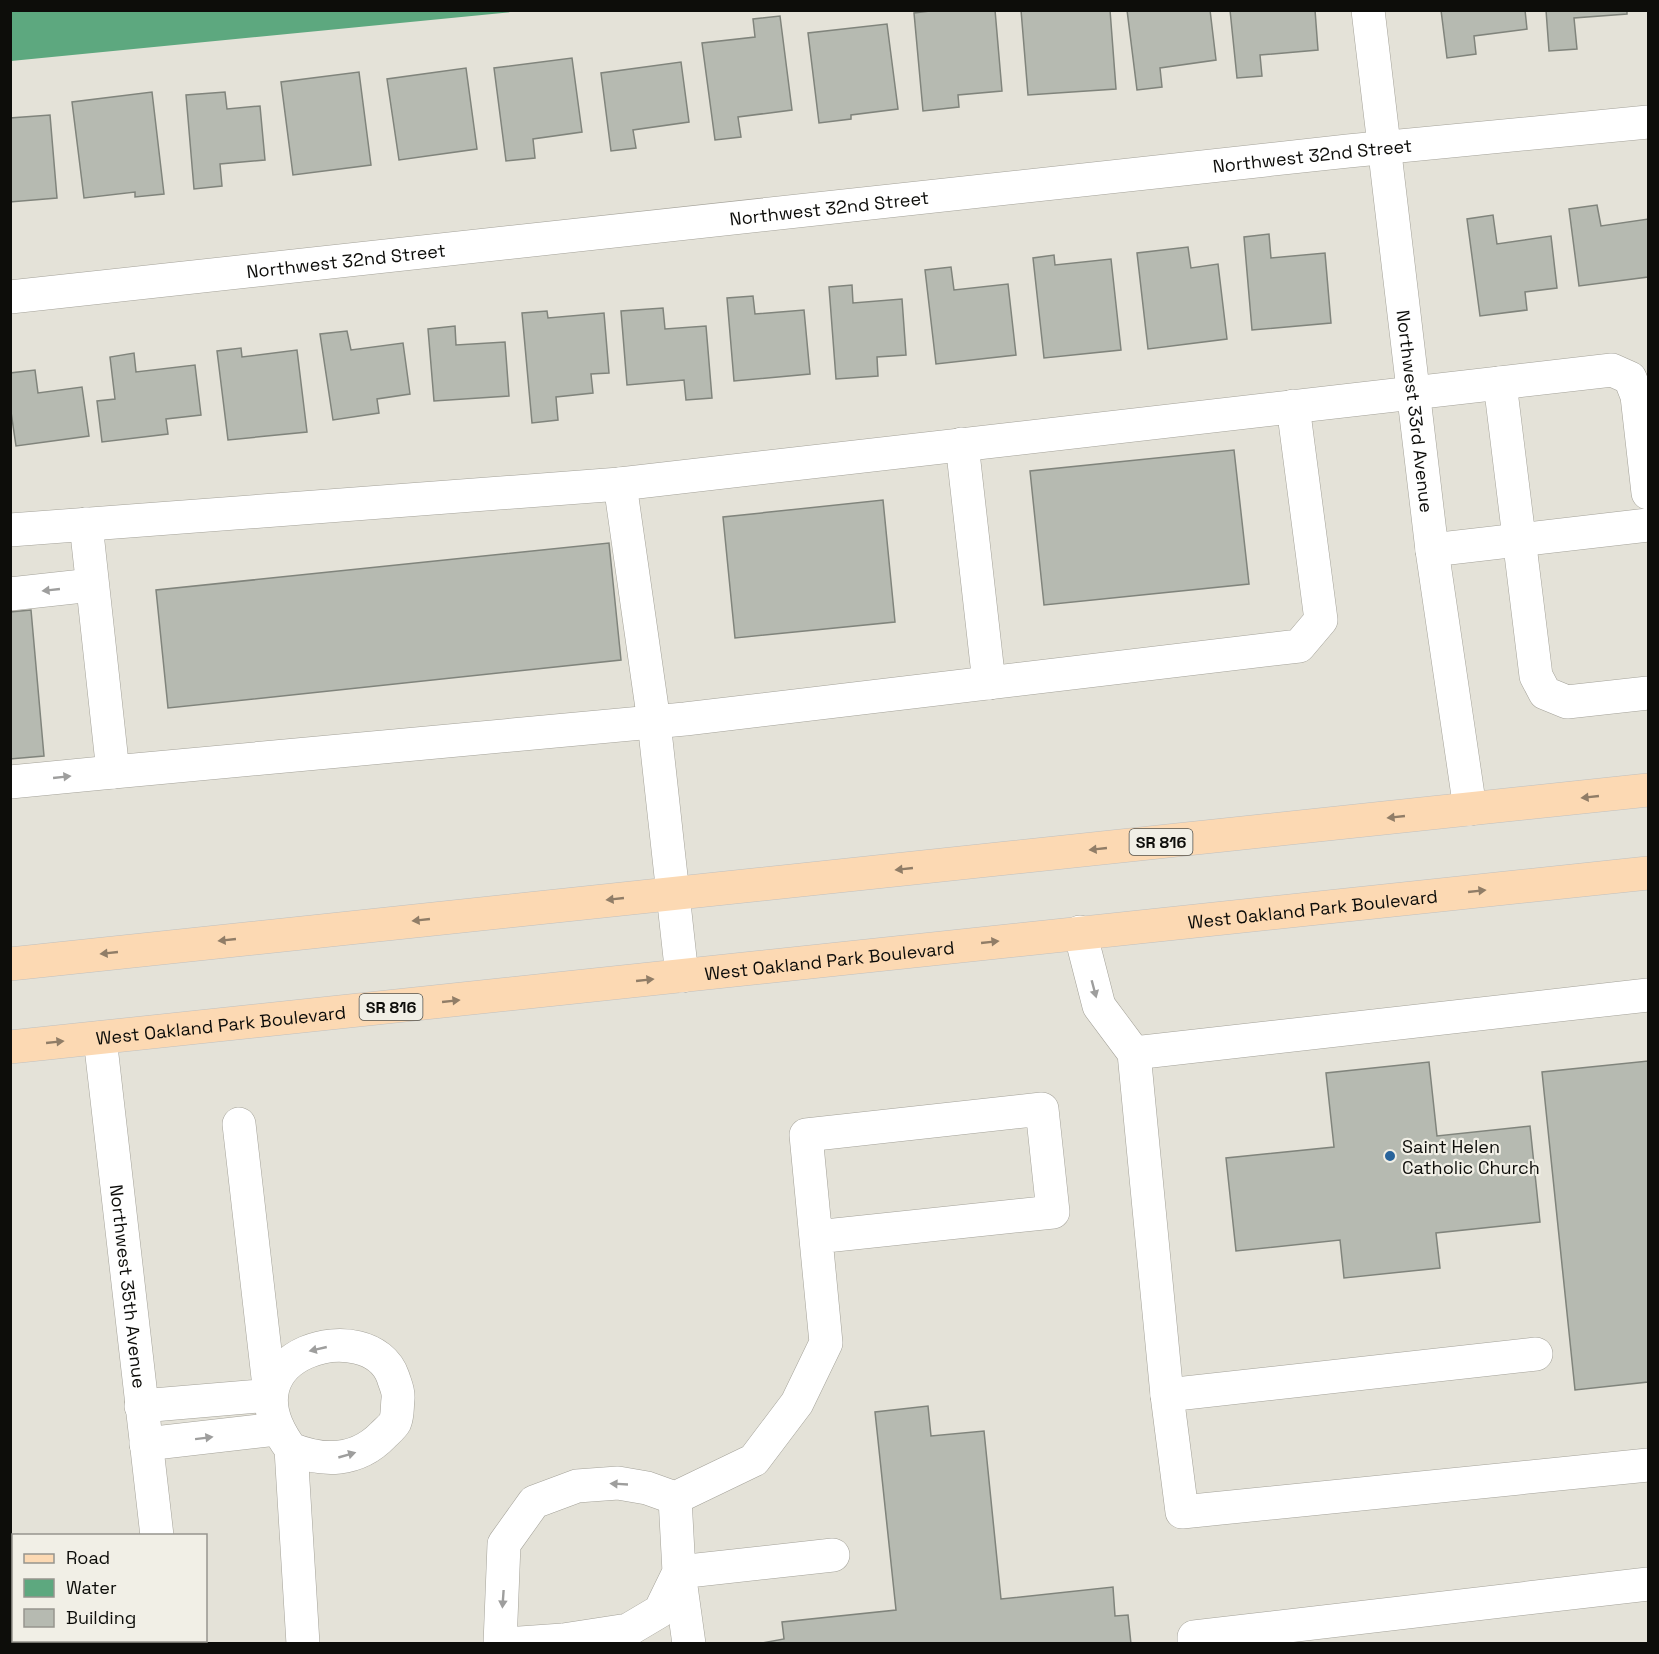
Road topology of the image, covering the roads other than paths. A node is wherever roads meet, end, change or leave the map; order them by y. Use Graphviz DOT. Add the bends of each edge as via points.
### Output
graph roads {
  1 [pos="1368,10"];
  2 [pos="1648,122"];
  3 [pos="1385,147"];
  4 [pos="10,297"];
  5 [pos="1500,383"];
  6 [pos="1414,392"];
  7 [pos="1293,406"];
  8 [pos="962,444"];
  9 [pos="620,484"];
  10 [pos="1648,493"];
  11 [pos="86,524"];
  12 [pos="1648,525"];
  13 [pos="10,530"];
  14 [pos="1519,540"];
  15 [pos="1432,550"];
  16 [pos="92,585"];
  17 [pos="10,594"];
  18 [pos="989,682"];
  19 [pos="1648,693"];
  20 [pos="654,722"];
  21 [pos="113,772"];
  22 [pos="10,782"];
  23 [pos="1648,790"];
  24 [pos="1470,809"];
  25 [pos="1648,873"];
  26 [pos="673,893"];
  27 [pos="1080,932"];
  28 [pos="10,964"];
  29 [pos="682,976"];
  30 [pos="1648,995"];
  31 [pos="100,1038"];
  32 [pos="10,1047"];
  33 [pos="1134,1053"];
  34 [pos="239,1124"];
  35 [pos="816,1238"];
  36 [pos="1536,1354"];
  37 [pos="270,1395"];
  38 [pos="1167,1395"];
  39 [pos="141,1406"];
  40 [pos="284,1439"];
  41 [pos="146,1444"];
  42 [pos="1648,1465"];
  43 [pos="675,1498"];
  44 [pos="150,1534"];
  45 [pos="833,1555"];
  46 [pos="679,1572"];
  47 [pos="1648,1584"];
  48 [pos="575,1641"];
  49 [pos="303,1644"];
  50 [pos="500,1644"];
  51 [pos="506,1644"];
  52 [pos="688,1644"];
  53 [pos="1194,1644"];
  1 -- 3 [label="street, Northwest 33rd Avenue"];
  2 -- 3 [label="street, Northwest 32nd Street"];
  3 -- 4 [label="street, Northwest 32nd Street"];
  3 -- 6 [label="street, Northwest 33rd Avenue"];
  5 -- 6 [label="street"];
  5 -- 10 [label="street" via="1612,370 1630,378 1637,396"];
  5 -- 14 [label="street"];
  6 -- 7 [label="street"];
  6 -- 15 [label="street, Northwest 33rd Avenue"];
  7 -- 8 [label="street"];
  7 -- 18 [label="street" via="1321,620 1299,646"];
  8 -- 9 [label="street"];
  8 -- 18 [label="street"];
  9 -- 11 [label="street"];
  9 -- 20 [label="street"];
  11 -- 13 [label="street"];
  11 -- 16 [label="street"];
  12 -- 14 [label="street"];
  14 -- 15 [label="street"];
  14 -- 19 [label="street" via="1536,676 1545,693 1567,702"];
  15 -- 24 [label="street, Northwest 33rd Avenue"];
  16 -- 17 [label="street, one-way"];
  16 -- 21 [label="street"];
  18 -- 20 [label="street"];
  20 -- 21 [label="street"];
  20 -- 26 [label="street"];
  22 -- 21 [label="street, one-way"];
  23 -- 24 [label="main road, SR 816, one-way"];
  24 -- 26 [label="main road, SR 816, one-way"];
  27 -- 25 [label="main road, West Oakland Park Boulevard / SR 816, one-way"];
  26 -- 28 [label="main road, SR 816, one-way"];
  26 -- 29 [label="street"];
  29 -- 27 [label="main road, West Oakland Park Boulevard / SR 816, one-way"];
  27 -- 33 [label="street, one-way" via="1099,1006"];
  31 -- 29 [label="main road, West Oakland Park Boulevard / SR 816, one-way"];
  30 -- 33 [label="street"];
  32 -- 31 [label="main road, West Oakland Park Boulevard / SR 816, one-way"];
  31 -- 39 [label="street, Northwest 35th Avenue"];
  33 -- 38 [label="street"];
  34 -- 37 [label="street"];
  35 -- 35 [label="street" via="806,1135 1042,1109 1053,1212"];
  35 -- 43 [label="street" via="826,1342 797,1404 754,1460"];
  36 -- 38 [label="street"];
  37 -- 39 [label="street"];
  37 -- 40 [label="street"];
  40 -- 37 [label="street, one-way" via="313,1457 345,1458 374,1444 395,1423 399,1394 390,1369 373,1352 346,1345 314,1349 288,1361"];
  38 -- 42 [label="street" via="1182,1512"];
  39 -- 41 [label="street, Northwest 35th Avenue"];
  41 -- 40 [label="street, one-way"];
  40 -- 49 [label="street"];
  41 -- 44 [label="street, Northwest 35th Avenue"];
  43 -- 46 [label="street"];
  43 -- 50 [label="street, one-way" via="618,1483 577,1486 534,1502 504,1544"];
  45 -- 46 [label="street"];
  46 -- 48 [label="street" via="660,1611 628,1630"];
  46 -- 52 [label="street"];
  47 -- 53 [label="street" via="1194,1638"];
  48 -- 51 [label="street"];
}
